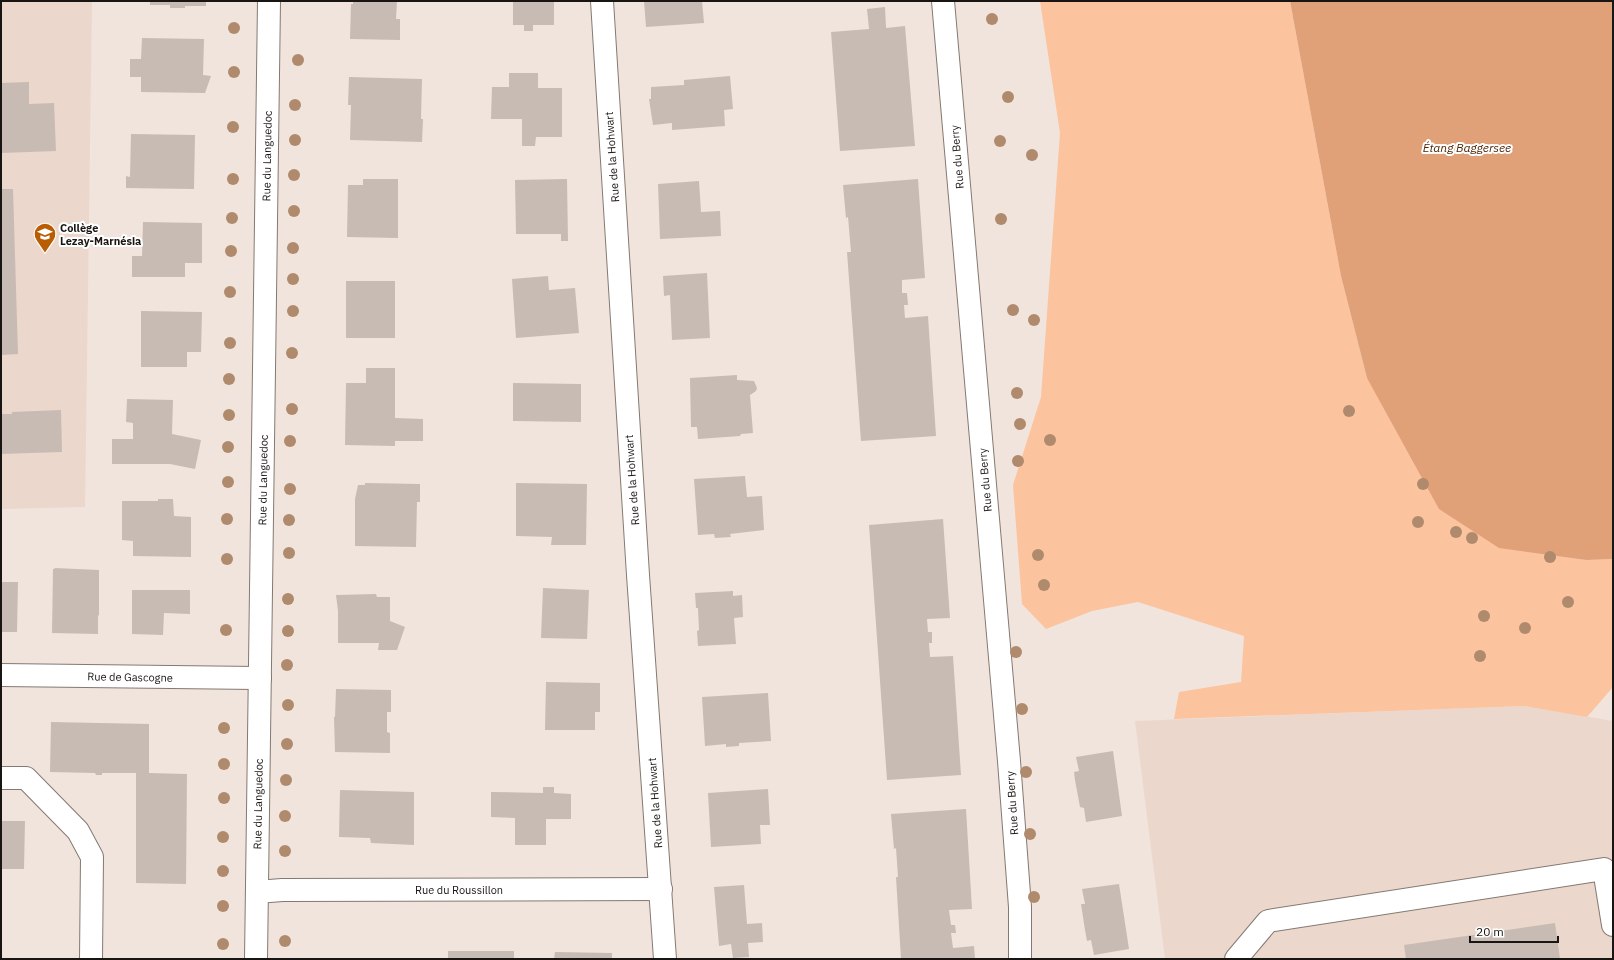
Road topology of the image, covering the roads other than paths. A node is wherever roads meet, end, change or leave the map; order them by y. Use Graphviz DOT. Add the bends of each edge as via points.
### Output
graph roads {
  1 [pos="269,1"];
  2 [pos="602,1"];
  3 [pos="943,1"];
  4 [pos="1,675"];
  5 [pos="260,678"];
  6 [pos="1,778"];
  7 [pos="661,889"];
  8 [pos="257,892"];
  9 [pos="1613,925"];
  10 [pos="91,959"];
  11 [pos="256,959"];
  12 [pos="665,959"];
  13 [pos="1020,959"];
  14 [pos="1236,959"];
  1 -- 5 [label="street, Rue du Languedoc"];
  2 -- 7 [label="street, Rue de la Hohwart" via="638,575"];
  3 -- 13 [label="street, Rue du Berry" via="1009,761 1020,907"];
  4 -- 5 [label="street, Rue de Gascogne"];
  5 -- 8 [label="street, Rue du Languedoc"];
  6 -- 10 [label="street" via="26,778 78,831 92,857"];
  7 -- 8 [label="street, Rue du Roussillon"];
  7 -- 12 [label="street, Rue de la Hohwart"];
  8 -- 11 [label="street, Rue du Languedoc"];
  9 -- 14 [label="street" via="1604,869 1268,920"];
}
